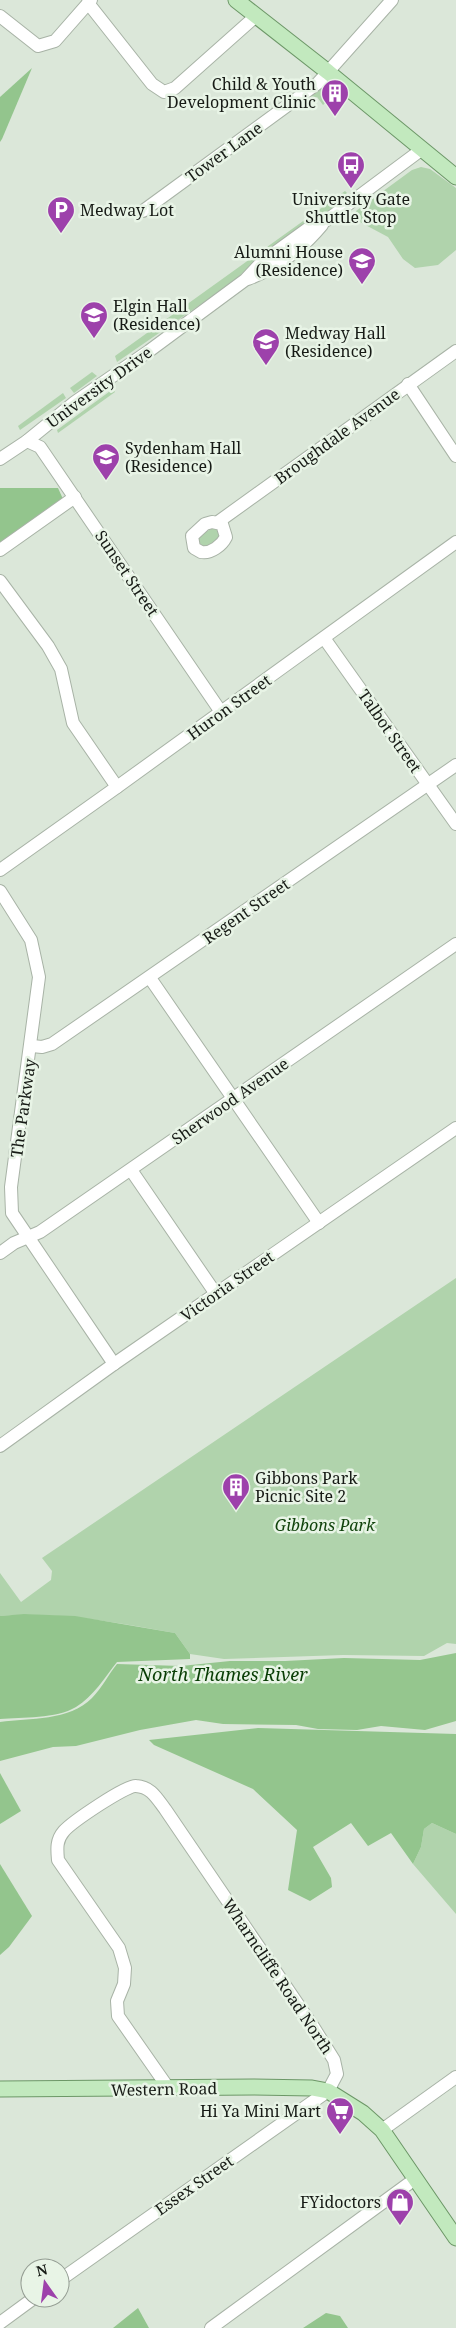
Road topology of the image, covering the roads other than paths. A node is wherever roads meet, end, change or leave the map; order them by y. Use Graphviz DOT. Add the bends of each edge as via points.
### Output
graph roads {
  1 [pos="236,0"];
  2 [pos="392,0"];
  3 [pos="89,2"];
  4 [pos="0,16"];
  5 [pos="256,16"];
  6 [pos="328,72"];
  7 [pos="421,150"];
  8 [pos="456,178"];
  9 [pos="143,211"];
  10 [pos="456,351"];
  11 [pos="408,384"];
  12 [pos="27,441"];
  13 [pos="456,456"];
  14 [pos="0,459"];
  15 [pos="76,497"];
  16 [pos="218,522"];
  17 [pos="456,542"];
  18 [pos="0,550"];
  19 [pos="0,581"];
  20 [pos="324,638"];
  21 [pos="221,712"];
  22 [pos="456,765"];
  23 [pos="428,784"];
  24 [pos="118,788"];
  25 [pos="456,824"];
  26 [pos="0,870"];
  27 [pos="0,891"];
  28 [pos="456,944"];
  29 [pos="150,978"];
  30 [pos="32,1046"];
  31 [pos="234,1099"];
  32 [pos="456,1128"];
  33 [pos="131,1170"];
  34 [pos="319,1223"];
  35 [pos="27,1237"];
  36 [pos="0,1253"];
  37 [pos="216,1294"];
  38 [pos="114,1364"];
  39 [pos="0,1446"];
  40 [pos="456,2077"];
  41 [pos="0,2089"];
  42 [pos="169,2089"];
  43 [pos="328,2091"];
  44 [pos="382,2130"];
  45 [pos="414,2179"];
  46 [pos="456,2238"];
  47 [pos="70,2273"];
  48 [pos="20,2308"];
  49 [pos="0,2323"];
  50 [pos="211,2328"];
  1 -- 5 [label="main road"];
  2 -- 6 [label="street, Tower Lane"];
  3 -- 4 [label="street" via="54,41 38,46"];
  3 -- 5 [label="street" via="152,84 164,92 175,88"];
  5 -- 6 [label="main road"];
  6 -- 7 [label="main road"];
  6 -- 9 [label="street, Tower Lane" via="318,83"];
  7 -- 8 [label="main road"];
  7 -- 12 [label="street, University Drive" via="327,220 307,243 266,272 245,280 75,402"];
  10 -- 11 [label="street, Broughdale Avenue"];
  11 -- 13 [label="street"];
  11 -- 16 [label="street, Broughdale Avenue"];
  12 -- 14 [label="street, University Drive"];
  12 -- 15 [label="street, Sunset Street" via="40,447"];
  15 -- 18 [label="street"];
  15 -- 21 [label="street, Sunset Street"];
  17 -- 20 [label="street, Huron Street"];
  19 -- 24 [label="street" via="48,646 61,669 73,723"];
  20 -- 21 [label="street, Huron Street"];
  20 -- 23 [label="street, Talbot Street"];
  21 -- 24 [label="street, Huron Street"];
  22 -- 23 [label="street, Regent Street"];
  23 -- 25 [label="street, Talbot Street"];
  23 -- 29 [label="street, Regent Street"];
  24 -- 26 [label="street, Huron Street"];
  27 -- 30 [label="street, The Parkway" via="31,940 38,965 39,990"];
  28 -- 31 [label="street, Sherwood Avenue"];
  29 -- 30 [label="street, Regent Street" via="52,1044"];
  29 -- 31 [label="street"];
  30 -- 35 [label="street, The Parkway" via="10,1201 14,1218"];
  31 -- 33 [label="street, Sherwood Avenue"];
  31 -- 34 [label="street"];
  32 -- 34 [label="street, Victoria Street"];
  33 -- 35 [label="street, Sherwood Avenue" via="40,1232"];
  33 -- 37 [label="street"];
  34 -- 37 [label="street, Victoria Street"];
  35 -- 36 [label="street, Sherwood Avenue"];
  35 -- 38 [label="street, The Parkway"];
  37 -- 38 [label="street, Victoria Street"];
  38 -- 39 [label="street, Victoria Street"];
  40 -- 44 [label="street"];
  41 -- 42 [label="main road, Western Road"];
  42 -- 43 [label="main road, Western Road" via="302,2088"];
  42 -- 43 [label="street, Wharncliffe Road North" via="118,2016 125,1968 119,1948 58,1860 56,1843 64,1831 117,1793 134,1786 150,1789 165,1809 314,2028 334,2060 337,2074"];
  43 -- 44 [label="main road" via="352,2105"];
  43 -- 47 [label="street, Essex Street"];
  44 -- 45 [label="main road"];
  45 -- 46 [label="main road"];
  45 -- 50 [label="street"];
  48 -- 49 [label="street"];
}
